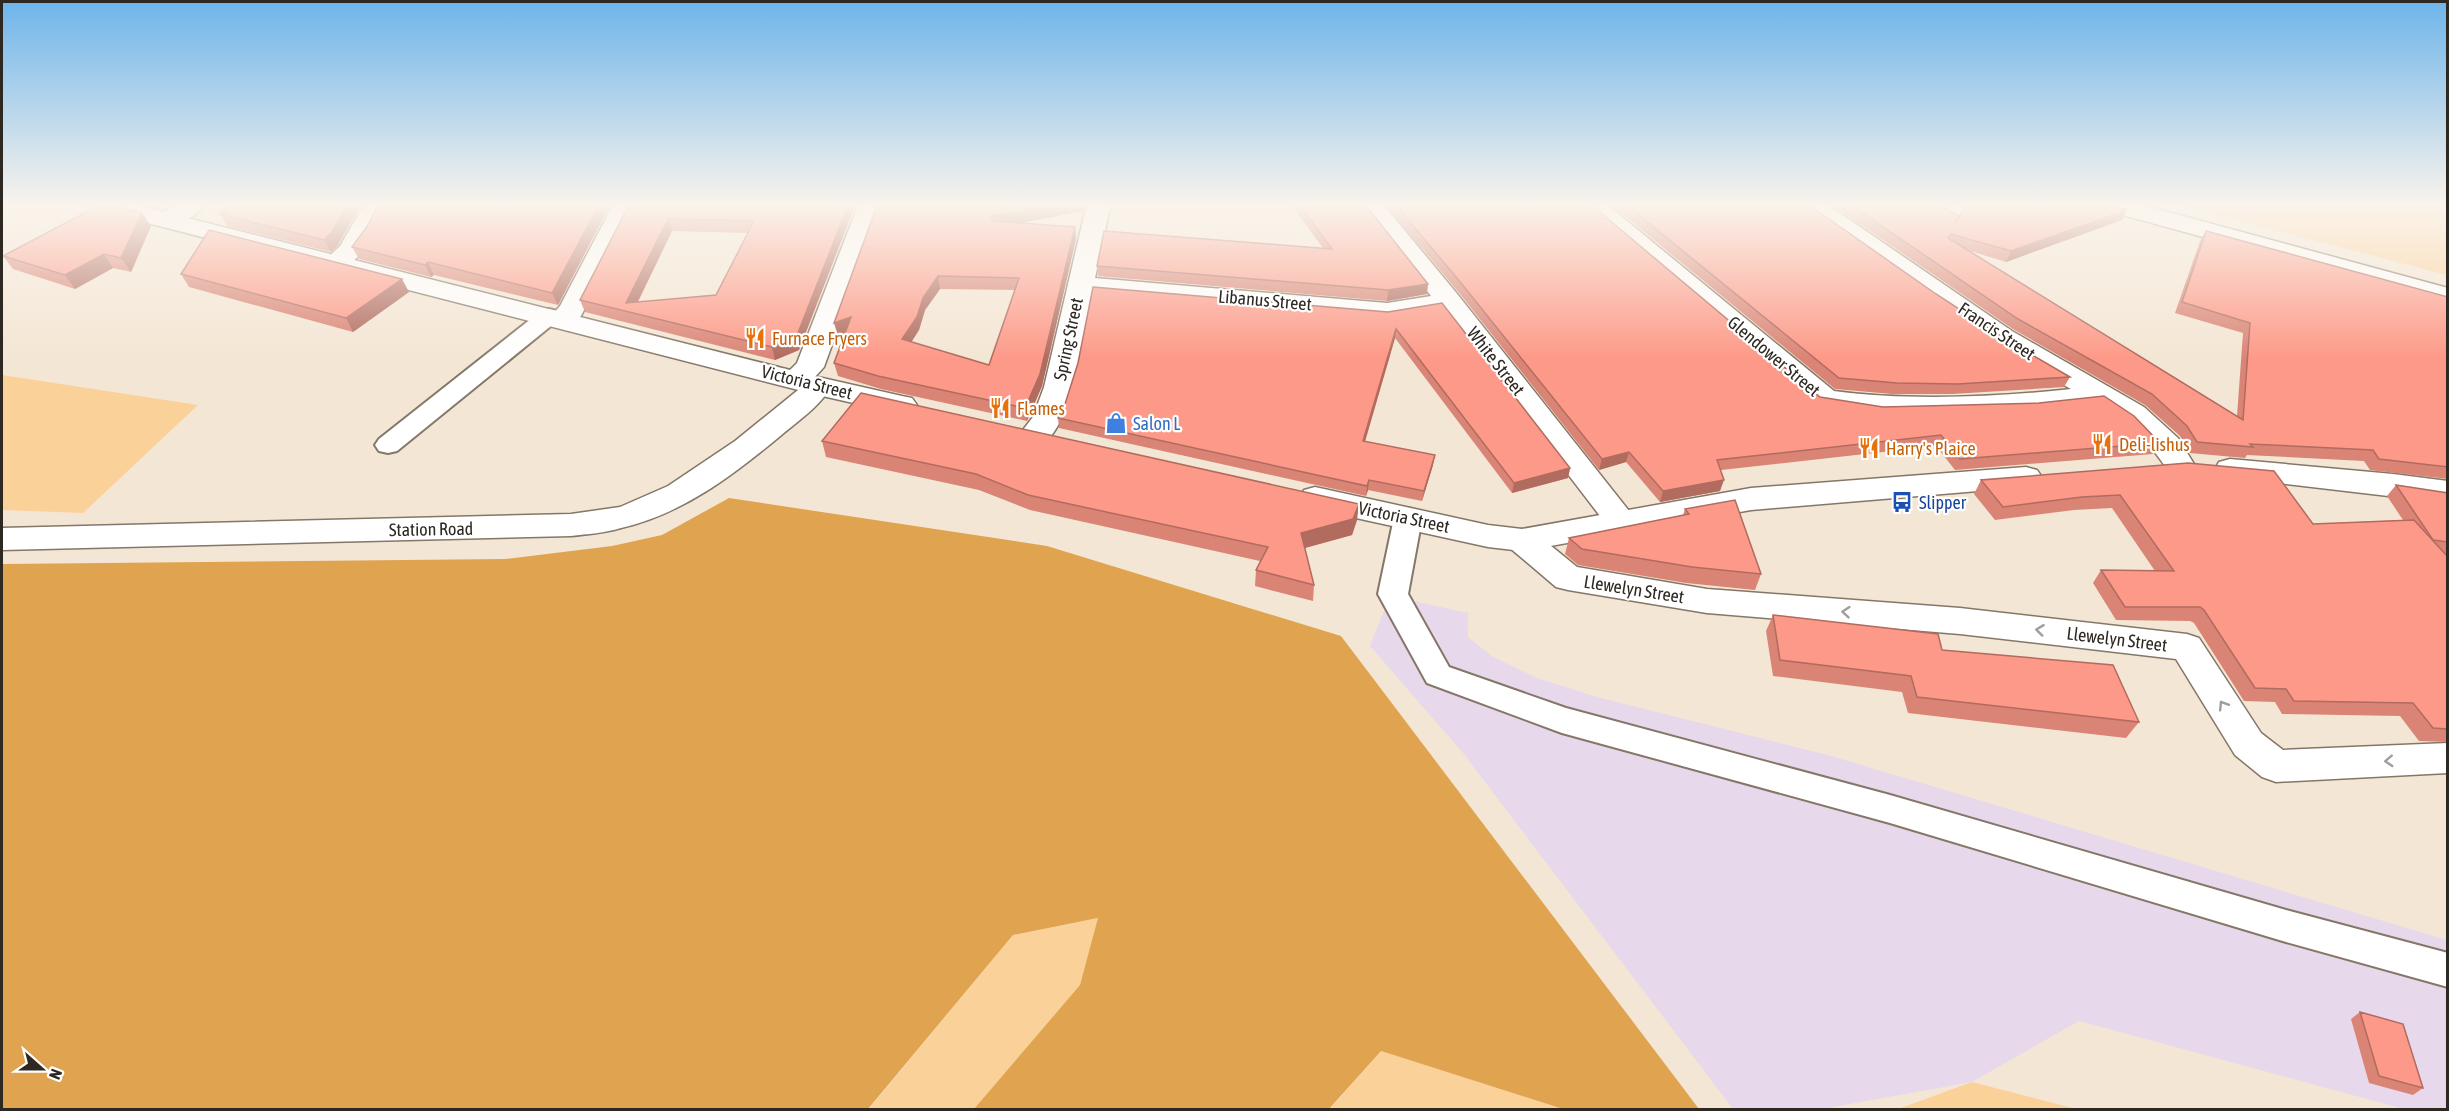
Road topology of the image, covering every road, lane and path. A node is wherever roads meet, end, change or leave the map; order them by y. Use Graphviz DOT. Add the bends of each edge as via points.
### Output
graph roads {
  1 [pos="307,255"];
  2 [pos="344,255"];
  3 [pos="599,255"];
  4 [pos="852,255"];
  5 [pos="1087,255"];
  6 [pos="1411,255"];
  7 [pos="1652,255"];
  8 [pos="1884,255"];
  9 [pos="2297,255"];
  10 [pos="336,262"];
  11 [pos="1080,285"];
  12 [pos="2448,296"];
  13 [pos="1449,301"];
  14 [pos="555,318"];
  15 [pos="807,382"];
  16 [pos="2104,394"];
  17 [pos="932,411"];
  18 [pos="1070,443"];
  19 [pos="388,445"];
  20 [pos="2179,464"];
  21 [pos="2143,467"];
  22 [pos="2060,474"];
  23 [pos="1292,492"];
  24 [pos="2448,492"];
  25 [pos="1408,518"];
  26 [pos="1621,521"];
  27 [pos="2,539"];
  28 [pos="1522,540"];
  29 [pos="2448,758"];
  30 [pos="2448,970"];
  1 -- 10 [label="street, Victoria Street"];
  2 -- 10 [label="street"];
  3 -- 14 [label="street" via="571,310"];
  4 -- 15 [label="street, Station Road"];
  5 -- 11 [label="street, Spring Street"];
  6 -- 13 [label="street, White Street"];
  7 -- 16 [label="street, Glendower Street" via="1826,399 1878,405 2033,402"];
  8 -- 16 [label="street, Francis Street" via="2032,355"];
  9 -- 12 [label="street"];
  10 -- 14 [label="street, Victoria Street"];
  11 -- 13 [label="street, Libanus Street" via="1387,311"];
  11 -- 18 [label="street, Spring Street" via="1047,420 1023,432"];
  13 -- 26 [label="street, White Street"];
  14 -- 15 [label="street, Victoria Street"];
  14 -- 19 [label="lane"];
  15 -- 17 [label="street, Victoria Street"];
  15 -- 27 [label="street, Station Road" via="808,397 747,447 691,488 629,516 571,525"];
  16 -- 20 [label="street, Francis Street" via="2148,426 2174,453"];
  20 -- 21 [label="street"];
  20 -- 24 [label="street"];
  22 -- 26 [label="street" via="1752,499"];
  23 -- 25 [label="street, Victoria Street"];
  25 -- 28 [label="street, Victoria Street"];
  25 -- 30 [label="lane" via="1393,594 1437,675 1563,720 1890,809"];
  26 -- 28 [label="street"];
  29 -- 28 [label="street, Llewelyn Street, one-way" via="2276,766 2248,744 2187,647 1960,621 1707,601 1568,578"];
}
